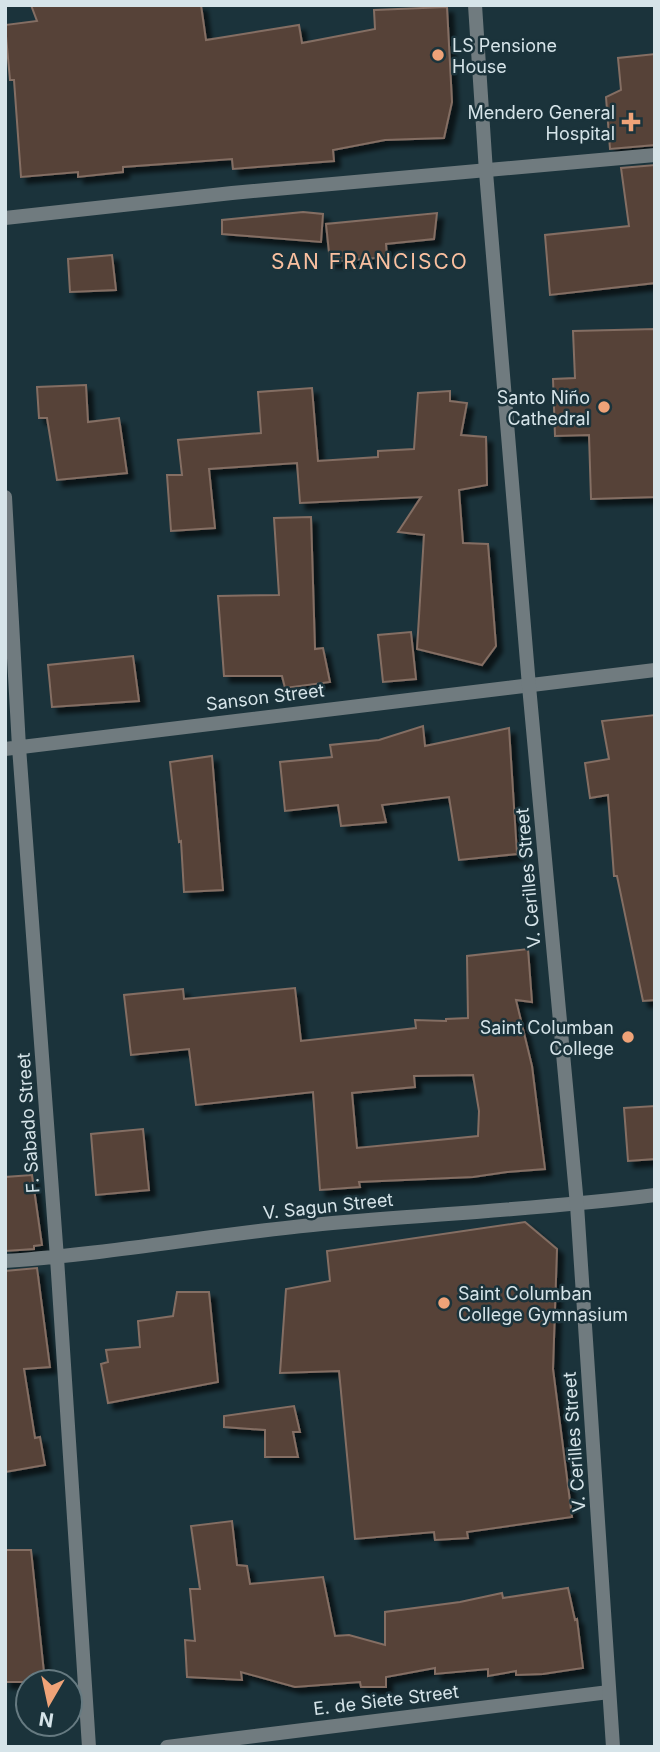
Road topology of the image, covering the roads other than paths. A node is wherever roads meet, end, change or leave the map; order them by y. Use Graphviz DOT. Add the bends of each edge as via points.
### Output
graph roads {
  1 [pos="475,5"];
  2 [pos="655,155"];
  3 [pos="486,172"];
  4 [pos="5,218"];
  5 [pos="5,497"];
  6 [pos="655,670"];
  7 [pos="529,686"];
  8 [pos="12,748"];
  9 [pos="655,1195"];
  10 [pos="577,1205"];
  11 [pos="57,1258"];
  12 [pos="5,1261"];
  13 [pos="609,1692"];
  14 [pos="89,1747"];
  15 [pos="167,1747"];
  16 [pos="613,1747"];
  1 -- 3 [label="street, V. Cerilles Street"];
  2 -- 3 [label="street"];
  3 -- 4 [label="street"];
  3 -- 7 [label="street, V. Cerilles Street"];
  5 -- 8 [label="street, F. Sabado Street"];
  6 -- 7 [label="street, Sanson Street"];
  7 -- 8 [label="street, Sanson Street"];
  7 -- 10 [label="street, V. Cerilles Street"];
  8 -- 11 [label="street, F. Sabado Street"];
  9 -- 10 [label="street, V. Sagun Street"];
  10 -- 11 [label="street, V. Sagun Street" via="320,1224"];
  10 -- 13 [label="street, V. Cerilles Street"];
  11 -- 12 [label="street, V. Sagun Street"];
  11 -- 14 [label="street, F. Sabado Street"];
  13 -- 15 [label="street, E. de Siete Street"];
  13 -- 16 [label="street, V. Cerilles Street"];
}
